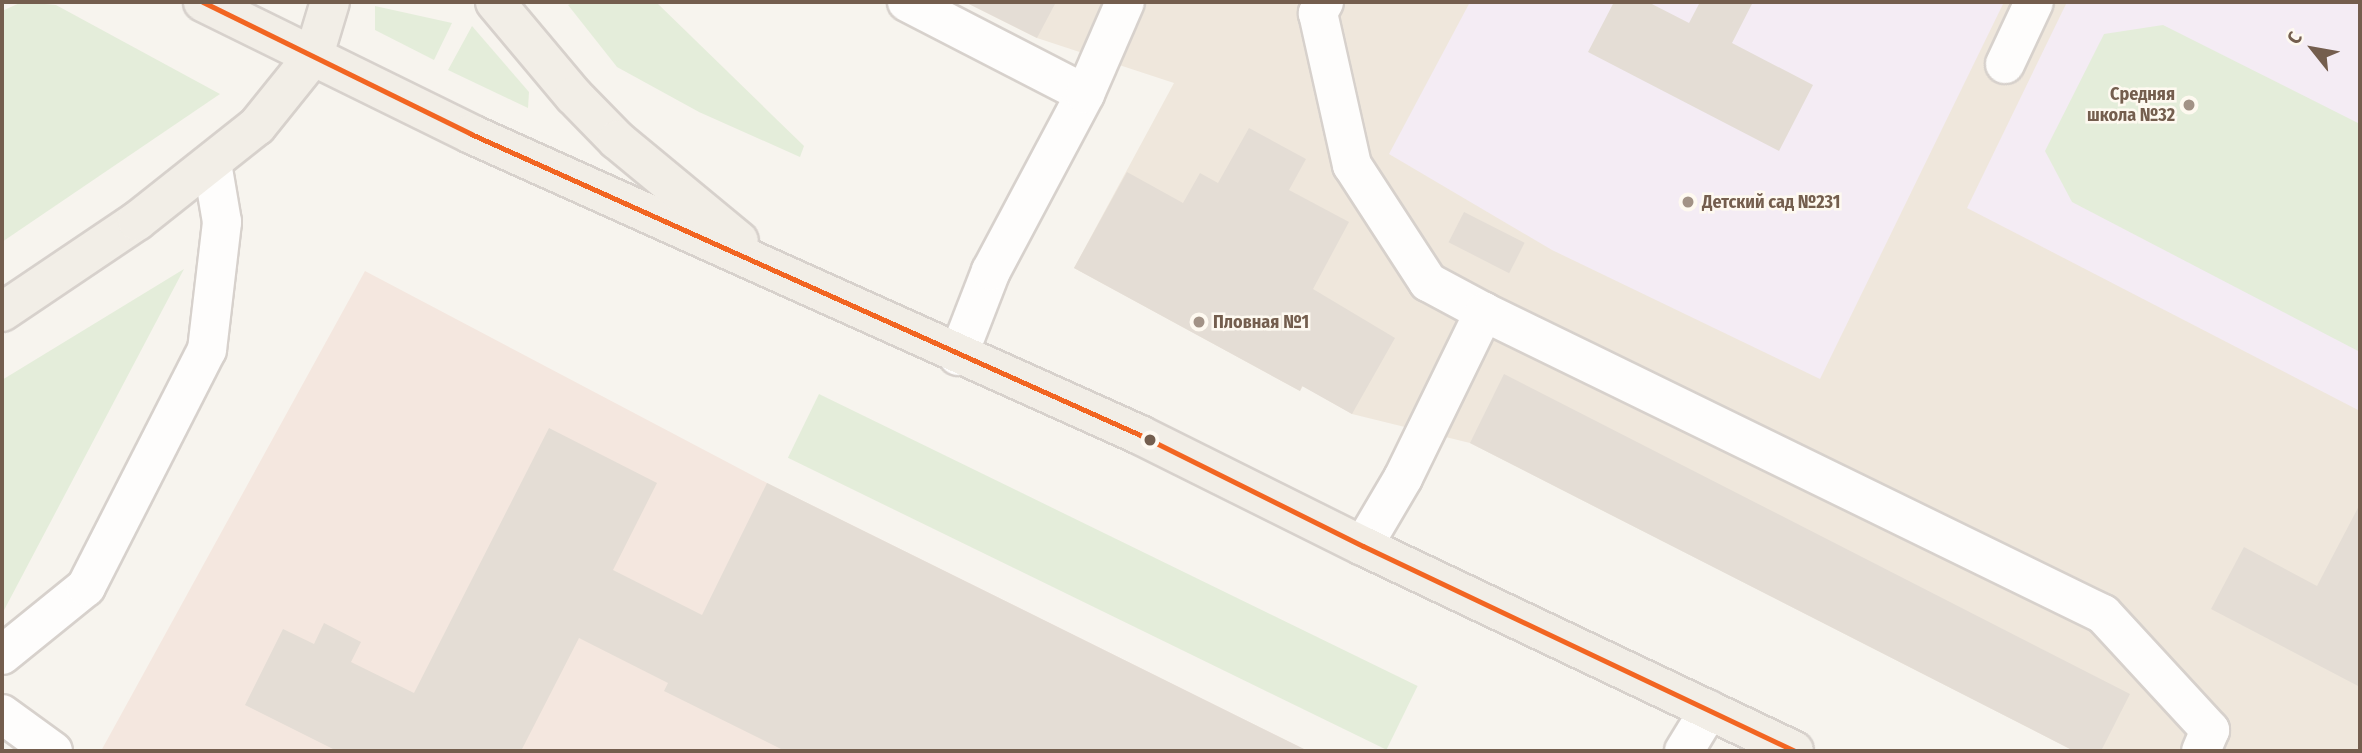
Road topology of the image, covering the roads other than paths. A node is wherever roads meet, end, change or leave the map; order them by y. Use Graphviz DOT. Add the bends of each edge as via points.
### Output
graph roads {
  1 [pos="203,2"];
  2 [pos="330,2"];
  3 [pos="495,2"];
  4 [pos="907,2"];
  5 [pos="1125,2"];
  6 [pos="1324,2"];
  7 [pos="2034,2"];
  8 [pos="314,55"];
  9 [pos="2005,64"];
  10 [pos="1086,94"];
  11 [pos="212,163"];
  12 [pos="778,274"];
  13 [pos="2,312"];
  14 [pos="1484,312"];
  15 [pos="958,356"];
  16 [pos="1363,546"];
  17 [pos="2,655"];
  18 [pos="1709,710"];
  19 [pos="2,714"];
  20 [pos="53,751"];
  21 [pos="1684,751"];
  22 [pos="1794,751"];
  23 [pos="2201,751"];
  1 -- 8 [label="main road"];
  2 -- 8 [label="main road"];
  3 -- 12 [label="main road" via="617,140"];
  4 -- 10 [label="street"];
  5 -- 10 [label="street"];
  6 -- 14 [label="street" via="1318,13 1352,165 1428,282"];
  7 -- 9 [label="street"];
  8 -- 11 [label="main road" via="257,126"];
  8 -- 12 [label="main road" via="471,134"];
  10 -- 15 [label="street" via="991,271"];
  11 -- 13 [label="main road" via="137,221"];
  11 -- 17 [label="street" via="222,222 207,350 86,587"];
  12 -- 15 [label="main road"];
  14 -- 16 [label="street" via="1403,478"];
  14 -- 23 [label="street" via="2103,614 2210,730"];
  15 -- 16 [label="main road" via="1140,435"];
  16 -- 18 [label="main road"];
  18 -- 21 [label="street"];
  18 -- 22 [label="main road"];
  19 -- 20 [label="street"];
}
